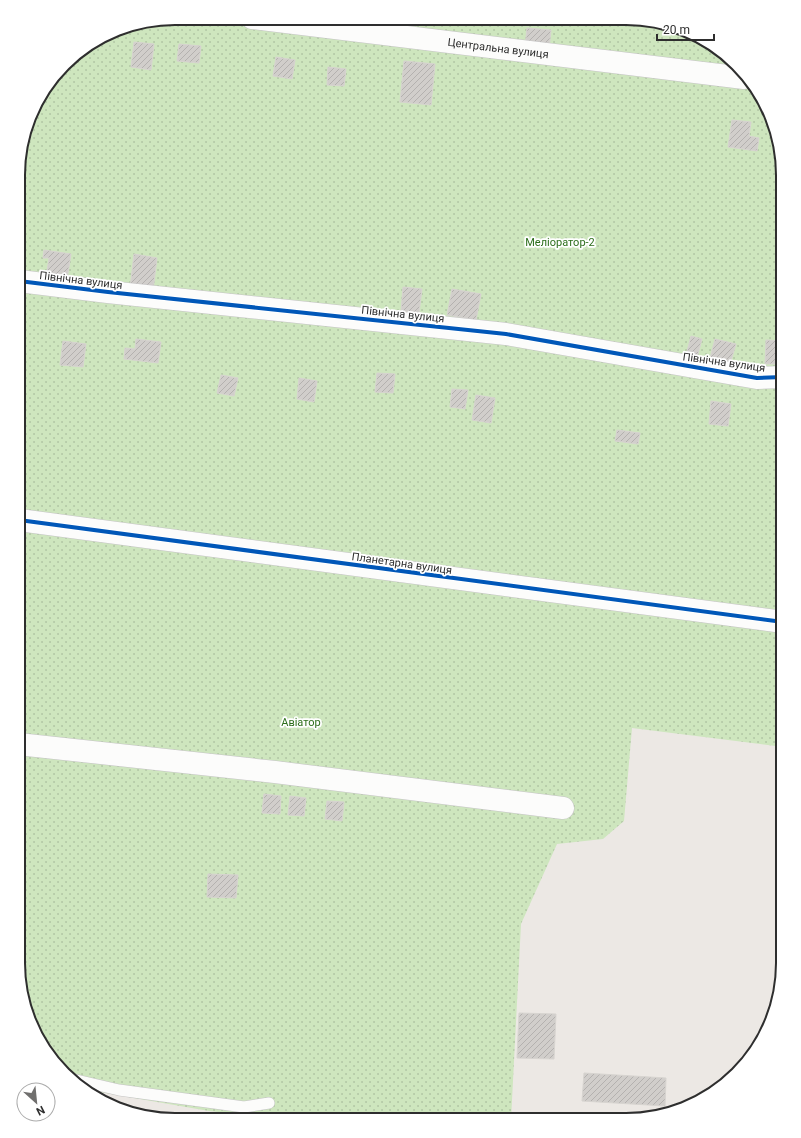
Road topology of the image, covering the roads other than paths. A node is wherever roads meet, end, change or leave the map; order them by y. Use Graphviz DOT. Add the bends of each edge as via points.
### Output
graph roads {
  1 [pos="309,25"];
  2 [pos="740,78"];
  3 [pos="25,282"];
  4 [pos="776,377"];
  5 [pos="25,521"];
  6 [pos="776,621"];
  7 [pos="25,745"];
  8 [pos="563,808"];
  9 [pos="84,1082"];
  10 [pos="268,1103"];
  1 -- 2 [label="street, Центральна вулиця"];
  3 -- 4 [label="street, Північна вулиця" via="506,334 757,378"];
  5 -- 6 [label="street, Планетарна вулиця"];
  7 -- 8 [label="street" via="275,772"];
  9 -- 10 [label="lane" via="119,1090 244,1107"];
}
